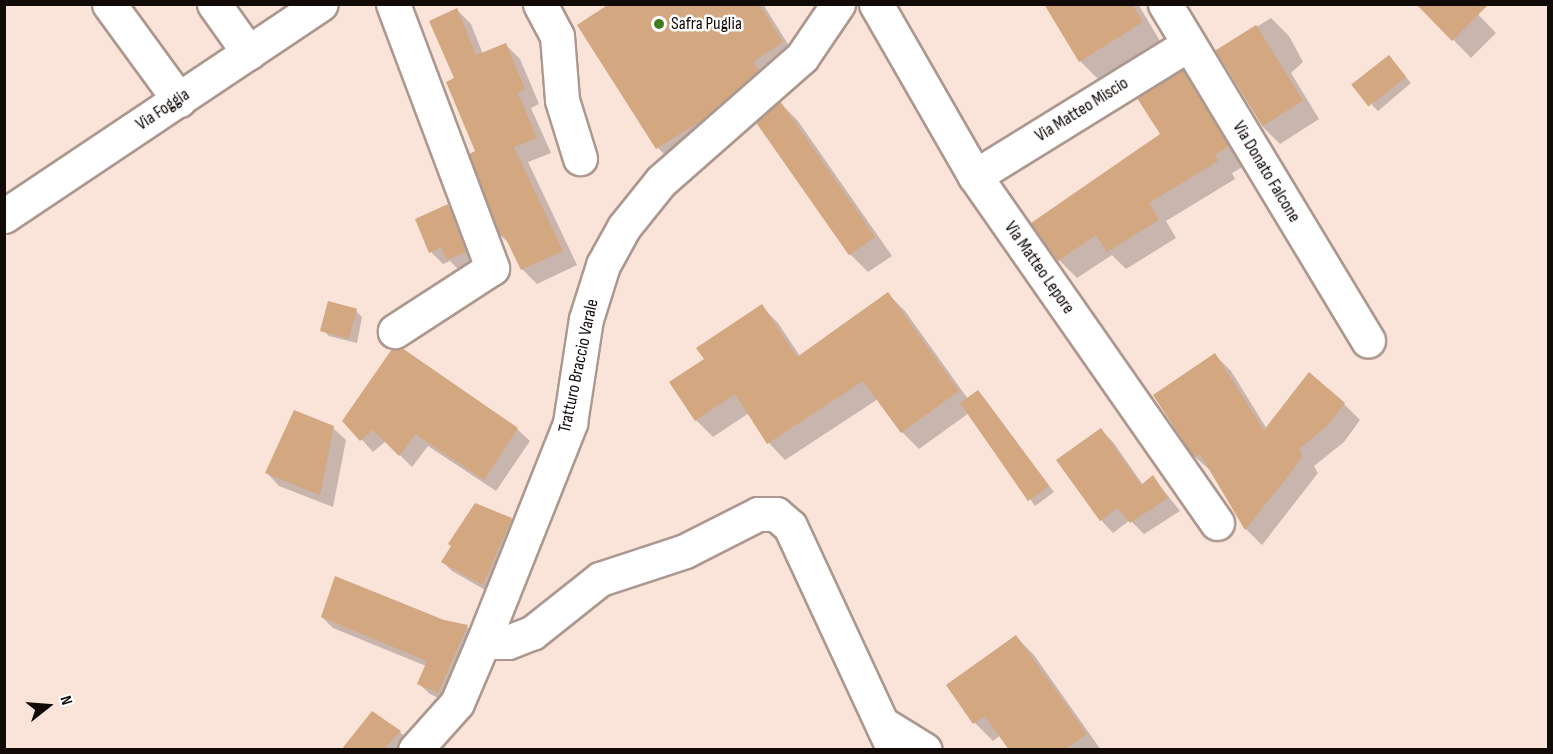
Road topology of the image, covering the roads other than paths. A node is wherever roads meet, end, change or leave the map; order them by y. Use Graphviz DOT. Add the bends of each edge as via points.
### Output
graph roads {
  1 [pos="108,4"];
  2 [pos="214,4"];
  3 [pos="321,4"];
  4 [pos="393,4"];
  5 [pos="540,4"];
  6 [pos="838,4"];
  7 [pos="876,4"];
  8 [pos="1165,4"];
  9 [pos="1189,44"];
  10 [pos="249,53"];
  11 [pos="179,100"];
  12 [pos="580,158"];
  13 [pos="975,176"];
  14 [pos="4,216"];
  15 [pos="395,332"];
  16 [pos="1368,340"];
  17 [pos="1217,523"];
  18 [pos="483,642"];
  19 [pos="889,737"];
  20 [pos="415,750"];
  21 [pos="925,750"];
  1 -- 11 [label="street"];
  2 -- 10 [label="street"];
  3 -- 10 [label="street, Via Foggia"];
  4 -- 15 [label="street" via="492,268"];
  5 -- 12 [label="street" via="557,36 562,100"];
  6 -- 18 [label="street, Tratturo Braccio Varale" via="802,57 661,181 624,226 603,265 586,319 570,423"];
  7 -- 13 [label="street, Via Matteo Lepore"];
  8 -- 9 [label="street, Via Donato Falcone"];
  9 -- 13 [label="street, Via Matteo Miscio"];
  9 -- 16 [label="street, Via Donato Falcone"];
  10 -- 11 [label="street, Via Foggia"];
  11 -- 14 [label="street, Via Foggia"];
  13 -- 17 [label="street, Via Matteo Lepore"];
  18 -- 19 [label="street" via="508,642 532,633 600,579 685,551 758,514 776,514 790,526"];
  18 -- 20 [label="street, Tratturo Braccio Varale" via="457,703"];
  19 -- 21 [label="street"];
}
